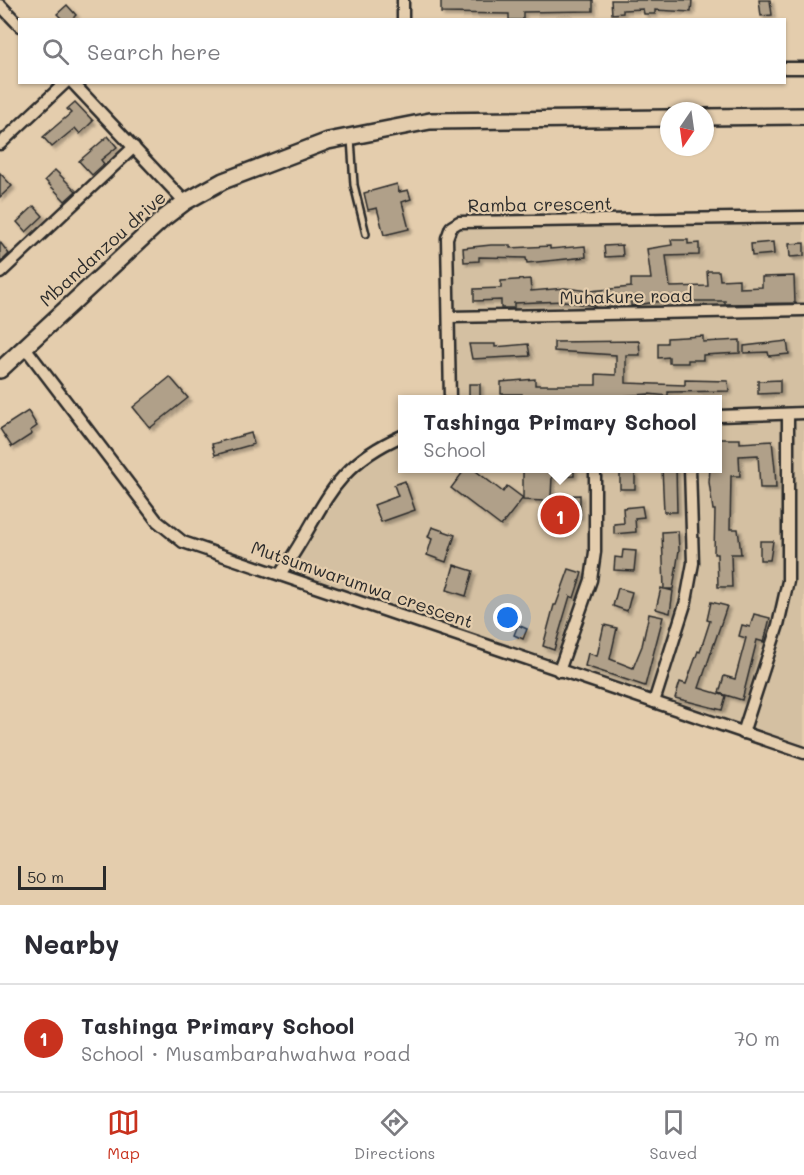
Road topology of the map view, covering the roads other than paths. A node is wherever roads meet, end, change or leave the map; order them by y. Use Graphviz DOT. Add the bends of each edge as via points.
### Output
graph roads {
  1 [pos="403,0"];
  2 [pos="1,9"];
  3 [pos="403,18"];
  4 [pos="18,24"];
  5 [pos="786,68"];
  6 [pos="804,68"];
  7 [pos="64,84"];
  8 [pos="74,84"];
  9 [pos="804,116"];
  10 [pos="714,117"];
  11 [pos="660,118"];
  12 [pos="351,136"];
  13 [pos="0,144"];
  14 [pos="134,147"];
  15 [pos="185,202"];
  16 [pos="804,217"];
  17 [pos="366,234"];
  18 [pos="0,273"];
  19 [pos="804,310"];
  20 [pos="449,317"];
  21 [pos="24,346"];
  22 [pos="0,370"];
  23 [pos="450,395"];
  24 [pos="804,413"];
  25 [pos="788,414"];
  26 [pos="722,416"];
  27 [pos="398,438"];
  28 [pos="596,473"];
  29 [pos="690,473"];
  30 [pos="280,574"];
  31 [pos="559,671"];
  32 [pos="654,702"];
  33 [pos="743,733"];
  34 [pos="804,753"];
  1 -- 3 [label="street"];
  2 -- 4 [label="street"];
  5 -- 6 [label="street"];
  7 -- 13 [label="street"];
  8 -- 14 [label="street"];
  9 -- 10 [label="street"];
  11 -- 12 [label="street, Mbandanzou drive" via="430,121"];
  12 -- 15 [label="street, Mbandanzou drive" via="223,181"];
  12 -- 17 [label="lane" via="354,185"];
  14 -- 15 [label="street"];
  14 -- 18 [label="street"];
  15 -- 21 [label="street, Mbandanzou drive"];
  16 -- 20 [label="street, Ramba crescent" via="459,222 451,227 447,238"];
  19 -- 20 [label="street, Muhakure road"];
  20 -- 23 [label="street, Ramba crescent"];
  21 -- 22 [label="street, Mbandanzou drive"];
  21 -- 30 [label="street, Mutsumwarumwa crescent" via="157,521 183,542"];
  24 -- 25 [label="street"];
  25 -- 26 [label="street"];
  25 -- 33 [label="street" via="787,589"];
  27 -- 30 [label="street" via="369,452 344,473"];
  28 -- 31 [label="street" via="591,580"];
  29 -- 32 [label="street" via="693,563 686,601"];
  30 -- 31 [label="street, Mutsumwarumwa crescent"];
  31 -- 32 [label="street, Mutsumwarumwa crescent"];
  32 -- 33 [label="street, Mutsumwarumwa crescent"];
  33 -- 34 [label="street, Mutsumwarumwa crescent"];
}
